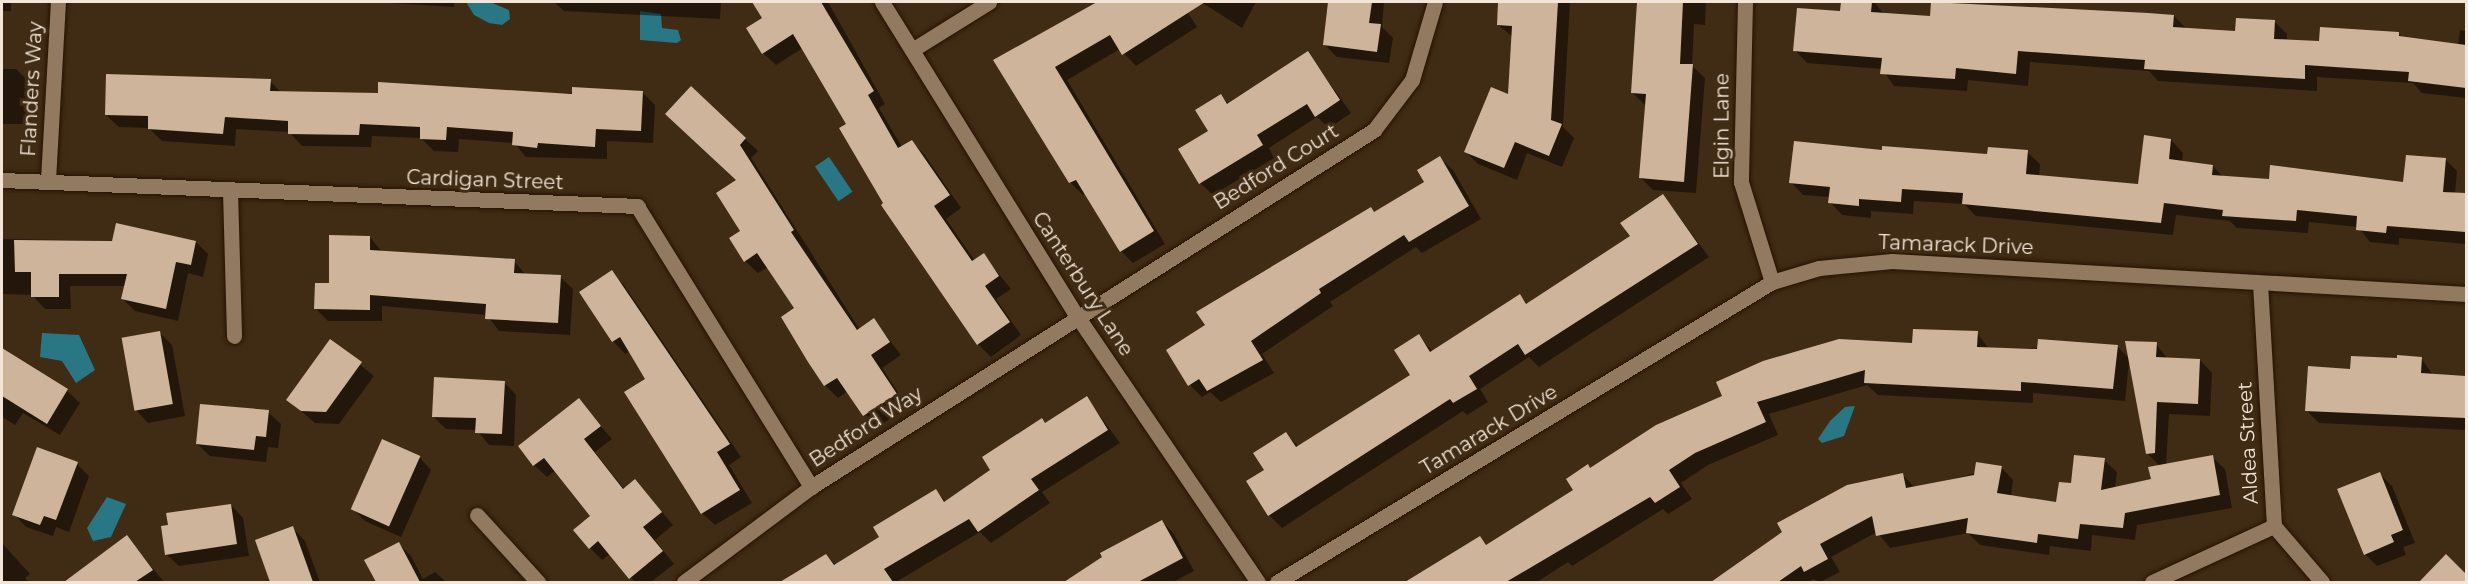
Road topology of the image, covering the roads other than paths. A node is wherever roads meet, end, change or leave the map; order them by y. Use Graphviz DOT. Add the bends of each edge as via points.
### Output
graph roads {
  1 [pos="58,2"];
  2 [pos="882,2"];
  3 [pos="989,2"];
  4 [pos="1435,2"];
  5 [pos="1744,2"];
  6 [pos="912,50"];
  7 [pos="2,180"];
  8 [pos="48,180"];
  9 [pos="230,191"];
  10 [pos="1772,282"];
  11 [pos="2260,283"];
  12 [pos="2466,294"];
  13 [pos="1077,316"];
  14 [pos="234,336"];
  15 [pos="811,487"];
  16 [pos="477,515"];
  17 [pos="2274,526"];
  18 [pos="538,582"];
  19 [pos="684,582"];
  20 [pos="1258,582"];
  21 [pos="1277,582"];
  22 [pos="2152,582"];
  23 [pos="2322,582"];
  1 -- 8 [label="street, Flanders Way"];
  2 -- 6 [label="street, Canterbury Lane"];
  3 -- 6 [label="street"];
  4 -- 13 [label="street, Bedford Court" via="1412,80 1374,130"];
  5 -- 10 [label="street, Elgin Lane" via="1741,182"];
  6 -- 13 [label="street, Canterbury Lane"];
  7 -- 8 [label="street, Cardigan Street"];
  8 -- 9 [label="street, Cardigan Street"];
  9 -- 14 [label="street"];
  9 -- 15 [label="street, Cardigan Street" via="638,206"];
  10 -- 11 [label="street, Tamarack Drive" via="1819,268 1892,261"];
  10 -- 21 [label="street, Tamarack Drive"];
  11 -- 12 [label="street, Tamarack Drive"];
  11 -- 17 [label="street, Aldea Street"];
  13 -- 15 [label="street, Bedford Way"];
  13 -- 20 [label="street, Canterbury Lane"];
  15 -- 19 [label="street, Bedford Way"];
  16 -- 18 [label="street"];
  17 -- 22 [label="street"];
  17 -- 23 [label="street, Aldea Street"];
}
